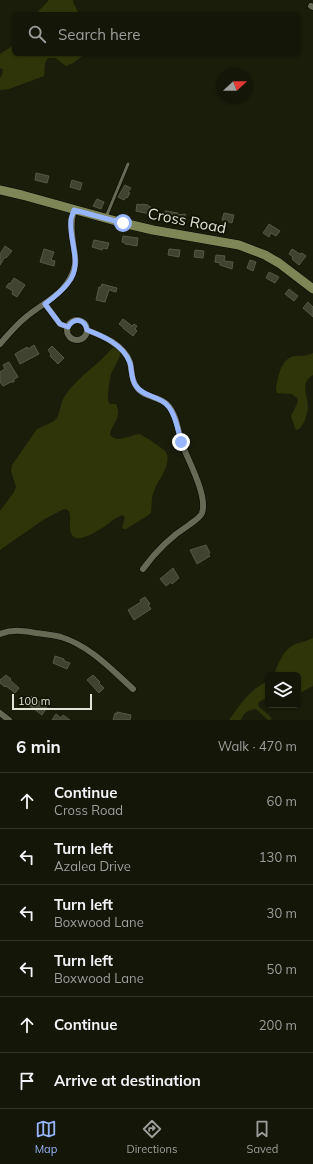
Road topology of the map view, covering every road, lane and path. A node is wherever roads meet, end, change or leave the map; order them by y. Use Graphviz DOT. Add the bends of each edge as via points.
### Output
graph roads {
  1 [pos="128,164"];
  2 [pos="0,190"];
  3 [pos="74,210"];
  4 [pos="106,218"];
  5 [pos="313,289"];
  6 [pos="45,304"];
  7 [pos="68,327"];
  8 [pos="87,330"];
  9 [pos="0,344"];
  10 [pos="143,569"];
  11 [pos="0,634"];
  12 [pos="133,689"];
  13 [pos="0,713"];
  14 [pos="9,720"];
  1 -- 4 [label="lane"];
  2 -- 3 [label="street, Cross Road"];
  3 -- 4 [label="street, Cross Road"];
  3 -- 6 [label="street" via="71,219 76,262 73,272 68,283"];
  4 -- 5 [label="street, Cross Road" via="252,249 279,263"];
  6 -- 7 [label="street" via="60,324"];
  6 -- 9 [label="street" via="26,317"];
  7 -- 8 [label="street" via="78,320 83,322"];
  7 -- 8 [label="street" via="68,333 76,340 85,337"];
  8 -- 10 [label="street" via="99,334 122,350 130,362 136,387 168,405 196,476 202,500 201,516 164,543"];
  11 -- 12 [label="street" via="14,630 71,640 98,657"];
  13 -- 14 [label="street"];
}
